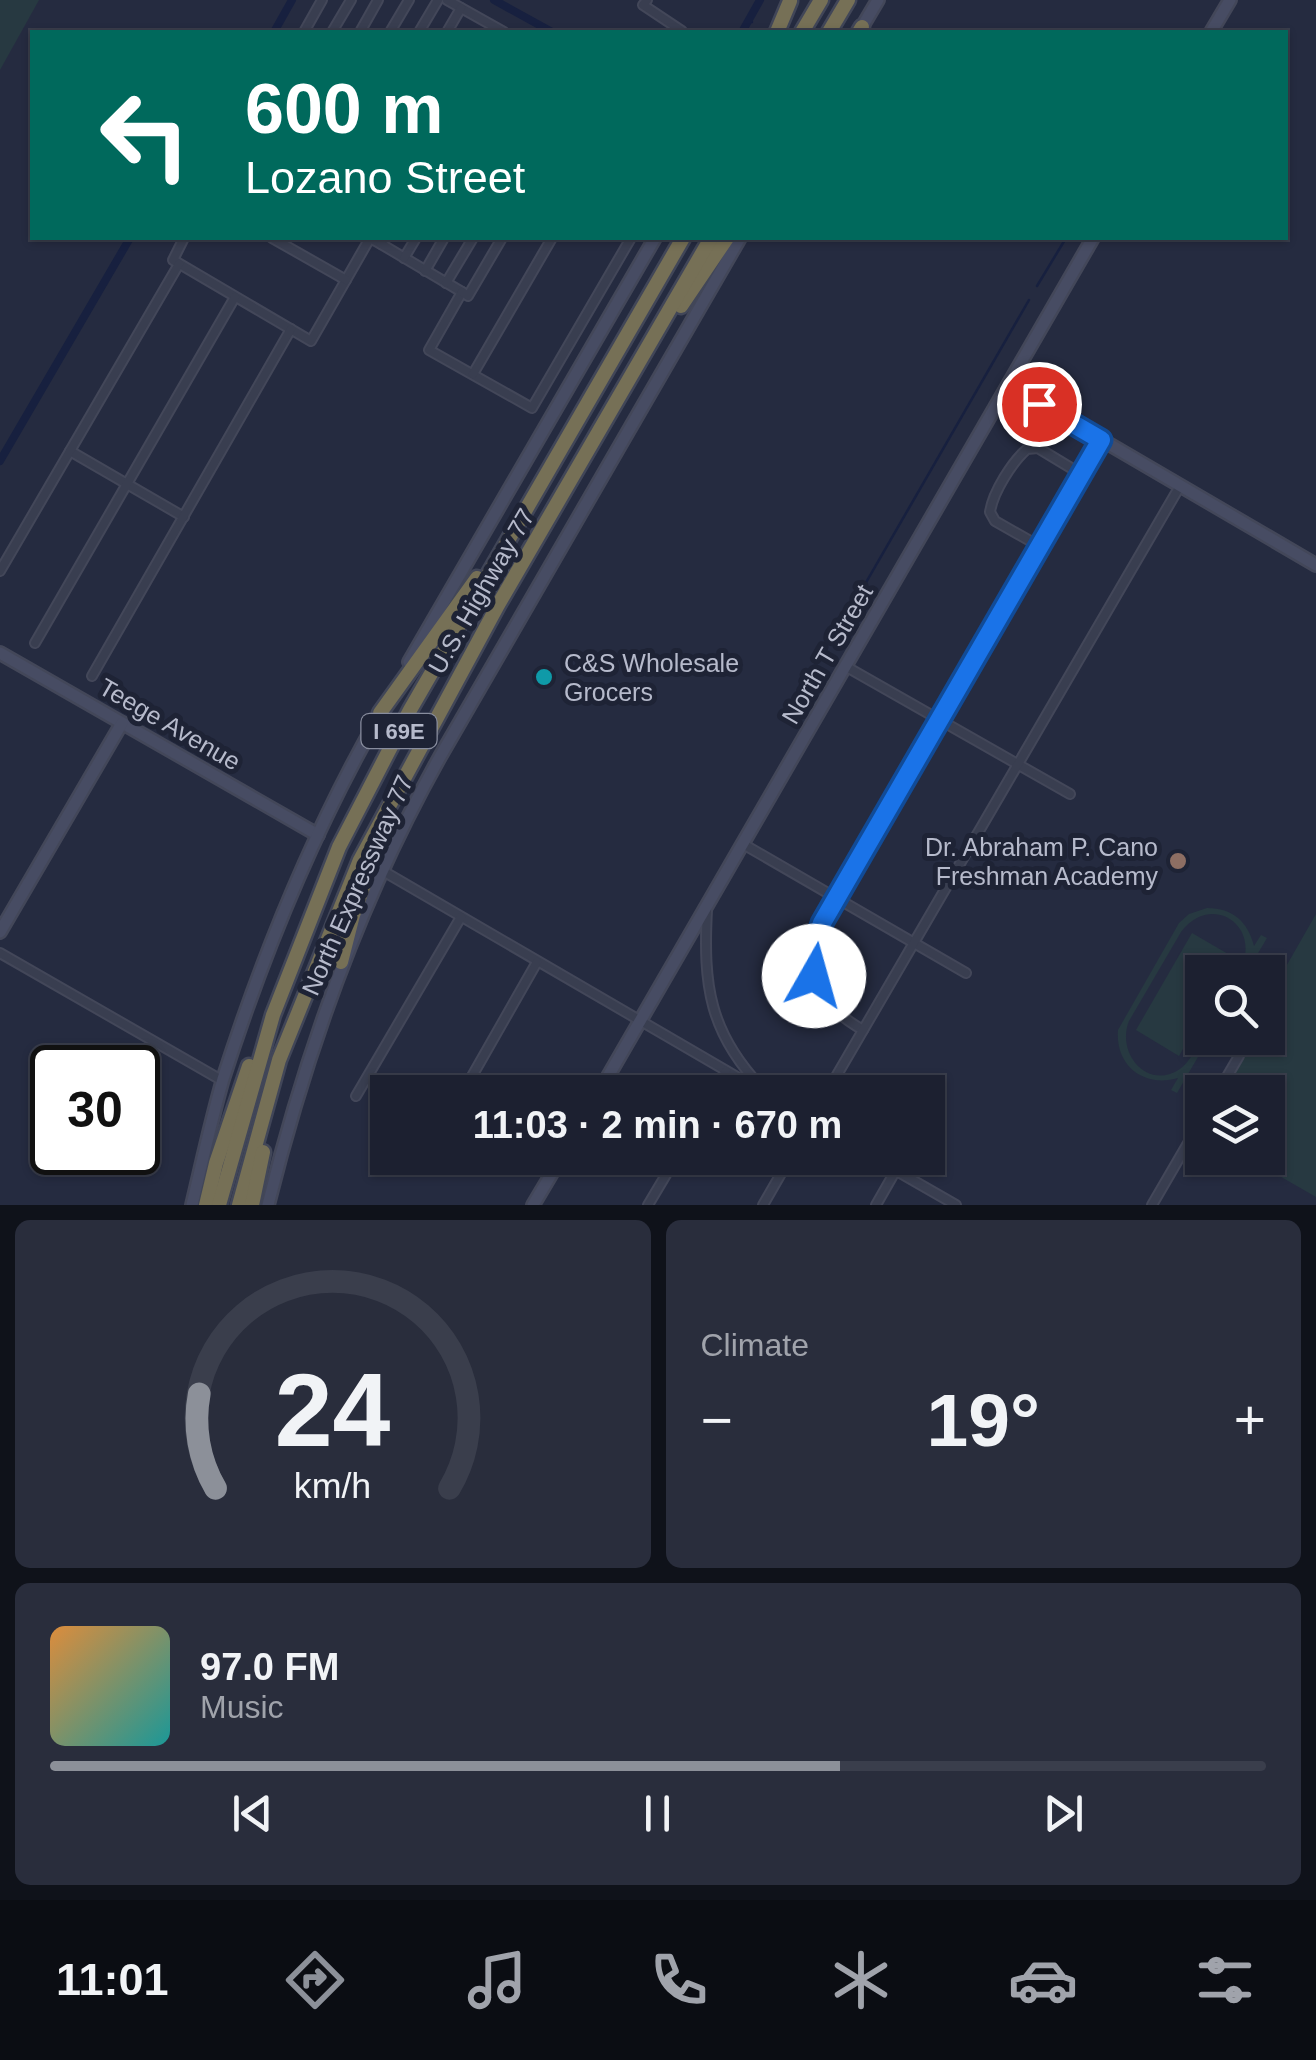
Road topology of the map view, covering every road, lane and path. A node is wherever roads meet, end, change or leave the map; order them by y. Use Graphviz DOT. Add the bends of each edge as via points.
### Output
graph roads {
  1 [pos="322,0"];
  2 [pos="350,0"];
  3 [pos="378,0"];
  4 [pos="409,0"];
  5 [pos="438,0"];
  6 [pos="447,0"];
  7 [pos="790,0"];
  8 [pos="820,0"];
  9 [pos="848,0"];
  10 [pos="878,0"];
  11 [pos="1230,0"];
  12 [pos="645,3"];
  13 [pos="462,8"];
  14 [pos="483,20"];
  15 [pos="305,30"];
  16 [pos="333,30"];
  17 [pos="361,30"];
  18 [pos="391,30"];
  19 [pos="420,30"];
  20 [pos="448,30"];
  21 [pos="477,30"];
  22 [pos="500,30"];
  23 [pos="679,30"];
  24 [pos="775,30"];
  25 [pos="803,30"];
  26 [pos="830,30"];
  27 [pos="861,30"];
  28 [pos="1212,30"];
  29 [pos="183,240"];
  30 [pos="276,240"];
  31 [pos="369,240"];
  32 [pos="415,240"];
  33 [pos="443,240"];
  34 [pos="472,240"];
  35 [pos="501,240"];
  36 [pos="551,240"];
  37 [pos="630,240"];
  38 [pos="654,240"];
  39 [pos="682,240"];
  40 [pos="710,240"];
  41 [pos="726,240"];
  42 [pos="739,240"];
  43 [pos="1092,240"];
  44 [pos="382,241"];
  45 [pos="404,258"];
  46 [pos="176,261"];
  47 [pos="425,270"];
  48 [pos="346,280"];
  49 [pos="446,283"];
  50 [pos="462,292"];
  51 [pos="235,297"];
  52 [pos="291,330"];
  53 [pos="472,374"];
  54 [pos="1008,385"];
  55 [pos="613,406"];
  56 [pos="1101,440"];
  57 [pos="70,452"];
  58 [pos="554,460"];
  59 [pos="1081,474"];
  60 [pos="127,484"];
  61 [pos="1180,486"];
  62 [pos="184,517"];
  63 [pos="1039,546"];
  64 [pos="1316,565"];
  65 [pos="0,571"];
  66 [pos="35,642"];
  67 [pos="0,653"];
  68 [pos="845,666"];
  69 [pos="92,676"];
  70 [pos="380,713"];
  71 [pos="939,720"];
  72 [pos="122,723"];
  73 [pos="1018,766"];
  74 [pos="405,771"];
  75 [pos="1070,794"];
  76 [pos="318,835"];
  77 [pos="742,844"];
  78 [pos="383,872"];
  79 [pos="836,898"];
  80 [pos="707,905"];
  81 [pos="460,917"];
  82 [pos="0,932"];
  83 [pos="914,944"];
  84 [pos="0,953"];
  85 [pos="341,962"];
  86 [pos="538,962"];
  87 [pos="966,973"];
  88 [pos="273,1015"];
  89 [pos="640,1021"];
  90 [pos="863,1030"];
  91 [pos="290,1034"];
  92 [pos="1239,1056"];
  93 [pos="726,1071"];
  94 [pos="473,1075"];
  95 [pos="609,1075"];
  96 [pos="724,1075"];
  97 [pos="733,1075"];
  98 [pos="751,1075"];
  99 [pos="837,1075"];
  100 [pos="1228,1075"];
  101 [pos="223,1081"];
  102 [pos="356,1096"];
  103 [pos="1185,1148"];
  104 [pos="551,1175"];
  105 [pos="666,1175"];
  106 [pos="780,1175"];
  107 [pos="893,1175"];
  108 [pos="905,1175"];
  109 [pos="192,1205"];
  110 [pos="206,1205"];
  111 [pos="219,1205"];
  112 [pos="239,1205"];
  113 [pos="252,1205"];
  114 [pos="268,1205"];
  115 [pos="533,1205"];
  116 [pos="648,1205"];
  117 [pos="763,1205"];
  118 [pos="876,1205"];
  119 [pos="956,1205"];
  120 [pos="1152,1205"];
  1 -- 15 [label="street"];
  2 -- 16 [label="street"];
  3 -- 17 [label="street"];
  4 -- 18 [label="street"];
  5 -- 19 [label="street"];
  6 -- 13 [label="street"];
  7 -- 24 [label="highway"];
  8 -- 25 [label="highway"];
  9 -- 26 [label="highway"];
  10 -- 27 [label="main road"];
  11 -- 28 [label="main road"];
  12 -- 23 [label="street"];
  13 -- 14 [label="street"];
  13 -- 20 [label="street"];
  14 -- 21 [label="street"];
  14 -- 22 [label="street"];
  29 -- 46 [label="street"];
  30 -- 48 [label="street"];
  31 -- 48 [label="street"];
  32 -- 45 [label="street"];
  33 -- 47 [label="street"];
  34 -- 49 [label="street"];
  35 -- 50 [label="street" via="468,296"];
  36 -- 53 [label="street"];
  37 -- 53 [label="street" via="532,408"];
  38 -- 70 [label="main road"];
  39 -- 58 [label="highway, U.S. Highway 77 / I 69E"];
  40 -- 55 [label="highway, U.S. Highway 77 / I 69E"];
  41 -- 55 [label="highway"];
  42 -- 78 [label="main road, North Expressway 77" via="436,765"];
  43 -- 54 [label="main road, North T Street"];
  44 -- 45 [label="street"];
  45 -- 47 [label="street"];
  46 -- 51 [label="street"];
  46 -- 57 [label="street"];
  47 -- 49 [label="street"];
  48 -- 52 [label="street" via="311,341"];
  49 -- 50 [label="street"];
  50 -- 53 [label="street" via="429,350"];
  51 -- 52 [label="street"];
  51 -- 60 [label="street"];
  52 -- 62 [label="street"];
  54 -- 56 [label="main road"];
  54 -- 68 [label="main road, North T Street"];
  55 -- 74 [label="highway, U.S. Highway 77 / I 69E"];
  56 -- 59 [label="street"];
  56 -- 61 [label="main road"];
  57 -- 60 [label="street"];
  57 -- 65 [label="street"];
  58 -- 70 [label="highway"];
  58 -- 88 [label="highway, U.S. Highway 77 / I 69E" via="374,776"];
  59 -- 63 [label="street"];
  59 -- 63 [label="street" via="1038,448 1027,449 992,500 995,521"];
  60 -- 62 [label="street"];
  60 -- 66 [label="street"];
  61 -- 64 [label="main road"];
  61 -- 73 [label="street"];
  62 -- 69 [label="street"];
  63 -- 71 [label="street"];
  67 -- 72 [label="main road, Teege Avenue"];
  68 -- 71 [label="street"];
  68 -- 77 [label="main road, North T Street"];
  70 -- 76 [label="main road"];
  71 -- 73 [label="street"];
  71 -- 79 [label="street"];
  72 -- 76 [label="main road, Teege Avenue"];
  72 -- 82 [label="main road"];
  73 -- 75 [label="street"];
  73 -- 83 [label="street"];
  74 -- 85 [label="highway"];
  74 -- 91 [label="highway, U.S. Highway 77 / I 69E" via="360,860"];
  76 -- 101 [label="main road"];
  77 -- 79 [label="street"];
  77 -- 80 [label="main road, North T Street"];
  78 -- 81 [label="street"];
  78 -- 85 [label="main road, North Expressway 77"];
  79 -- 83 [label="street"];
  79 -- 90 [label="street" via="815,943 814,976 830,1006"];
  80 -- 89 [label="main road, North T Street"];
  80 -- 98 [label="street" via="708,992 731,1050"];
  81 -- 86 [label="street"];
  81 -- 102 [label="street"];
  83 -- 87 [label="street"];
  83 -- 90 [label="street"];
  84 -- 101 [label="street"];
  85 -- 114 [label="main road, North Expressway 77"];
  86 -- 89 [label="street"];
  86 -- 94 [label="street"];
  88 -- 110 [label="highway" via="240,1087"];
  88 -- 111 [label="highway, U.S. Highway 77 / I 69E"];
  89 -- 93 [label="street"];
  89 -- 95 [label="main road, North T Street"];
  90 -- 99 [label="street"];
  91 -- 112 [label="highway, U.S. Highway 77 / I 69E"];
  91 -- 113 [label="highway"];
  92 -- 100 [label="street"];
  93 -- 96 [label="street"];
  93 -- 97 [label="street"];
  101 -- 109 [label="main road"];
  103 -- 120 [label="street"];
  104 -- 115 [label="main road"];
  105 -- 116 [label="street"];
  106 -- 117 [label="street"];
  107 -- 118 [label="street"];
  108 -- 119 [label="street"];
}
